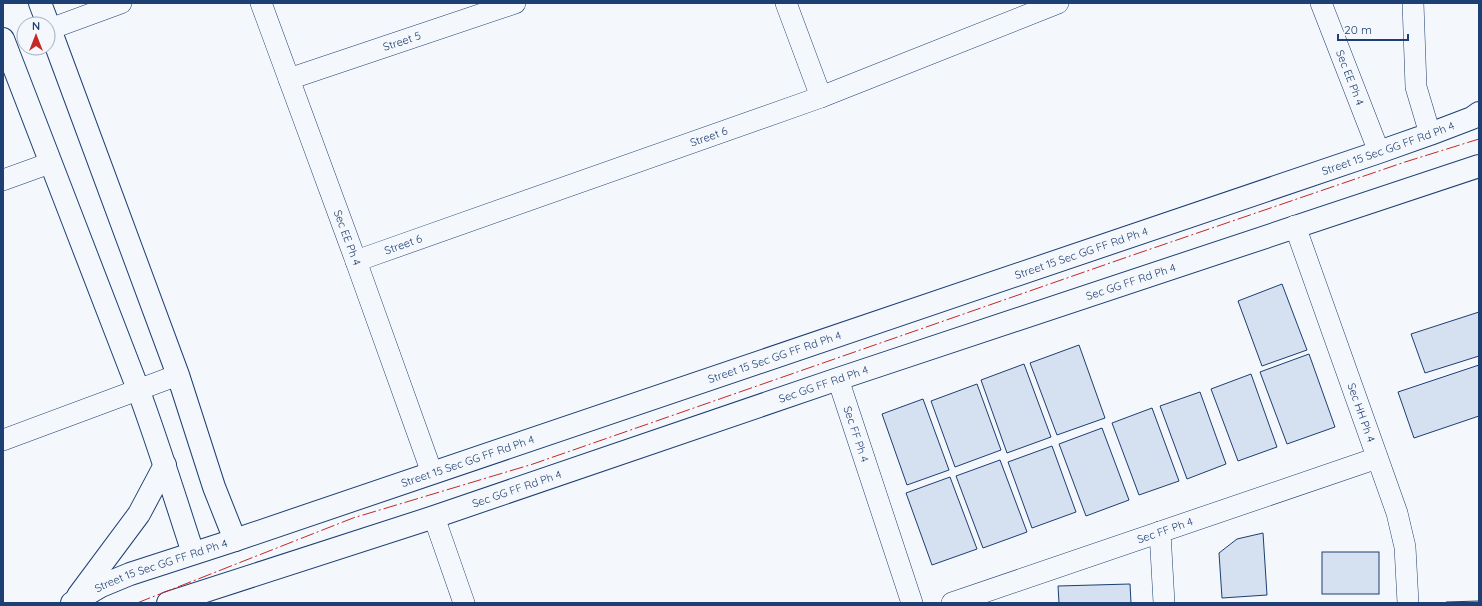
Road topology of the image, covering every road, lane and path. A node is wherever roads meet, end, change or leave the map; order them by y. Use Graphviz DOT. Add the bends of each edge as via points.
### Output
graph roads {
  1 [pos="40,3"];
  2 [pos="121,3"];
  3 [pos="261,3"];
  4 [pos="515,3"];
  5 [pos="786,3"];
  6 [pos="1058,3"];
  7 [pos="1321,3"];
  8 [pos="1413,3"];
  9 [pos="45,16"];
  10 [pos="56,24"];
  11 [pos="3,39"];
  12 [pos="56,45"];
  13 [pos="289,79"];
  14 [pos="821,96"];
  15 [pos="1477,116"];
  16 [pos="1430,134"];
  17 [pos="1379,152"];
  18 [pos="50,163"];
  19 [pos="1479,166"];
  20 [pos="3,180"];
  21 [pos="1295,226"];
  22 [pos="356,261"];
  23 [pos="178,375"];
  24 [pos="838,379"];
  25 [pos="138,390"];
  26 [pos="3,440"];
  27 [pos="1377,458"];
  28 [pos="164,465"];
  29 [pos="432,473"];
  30 [pos="434,517"];
  31 [pos="1160,532"];
  32 [pos="235,540"];
  33 [pos="193,553"];
  34 [pos="72,602"];
  35 [pos="168,603"];
  36 [pos="464,603"];
  37 [pos="912,603"];
  38 [pos="952,603"];
  39 [pos="1164,603"];
  40 [pos="1408,603"];
  1 -- 9 [label="main road"];
  2 -- 10 [label="street"];
  3 -- 13 [label="street, Sec EE Ph 4"];
  4 -- 13 [label="street, Street 5"];
  5 -- 14 [label="street"];
  6 -- 14 [label="street, Street 6"];
  7 -- 17 [label="street, Sec EE Ph 4"];
  8 -- 16 [label="street" via="1416,87"];
  11 -- 18 [label="main road"];
  12 -- 23 [label="main road"];
  13 -- 22 [label="street, Sec EE Ph 4"];
  14 -- 22 [label="street, Street 6"];
  15 -- 16 [label="main road, Street 15 Sec GG FF Rd Ph 4"];
  16 -- 17 [label="main road, Street 15 Sec GG FF Rd Ph 4"];
  17 -- 29 [label="main road, Street 15 Sec GG FF Rd Ph 4"];
  18 -- 20 [label="street"];
  18 -- 25 [label="main road"];
  19 -- 21 [label="main road, Sec GG FF Rd Ph 4"];
  21 -- 24 [label="main road, Sec GG FF Rd Ph 4"];
  21 -- 27 [label="street, Sec HH Ph 4"];
  22 -- 29 [label="street, Sec EE Ph 4"];
  23 -- 25 [label="street"];
  23 -- 32 [label="main road" via="214,487"];
  24 -- 30 [label="main road, Sec GG FF Rd Ph 4"];
  24 -- 37 [label="street, Sec FF Ph 4"];
  25 -- 26 [label="street"];
  25 -- 28 [label="main road"];
  27 -- 31 [label="street, Sec FF Ph 4"];
  27 -- 40 [label="street, Sec HH Ph 4" via="1406,547"];
  28 -- 33 [label="main road"];
  28 -- 34 [label="main road" via="139,514"];
  29 -- 32 [label="main road, Street 15 Sec GG FF Rd Ph 4"];
  30 -- 35 [label="main road, Sec GG FF Rd Ph 4"];
  30 -- 36 [label="street"];
  31 -- 38 [label="street, Sec FF Ph 4"];
  31 -- 39 [label="street"];
  32 -- 33 [label="main road, Street 15 Sec GG FF Rd Ph 4"];
  33 -- 34 [label="main road, Street 15 Sec GG FF Rd Ph 4" via="130,574"];
}
